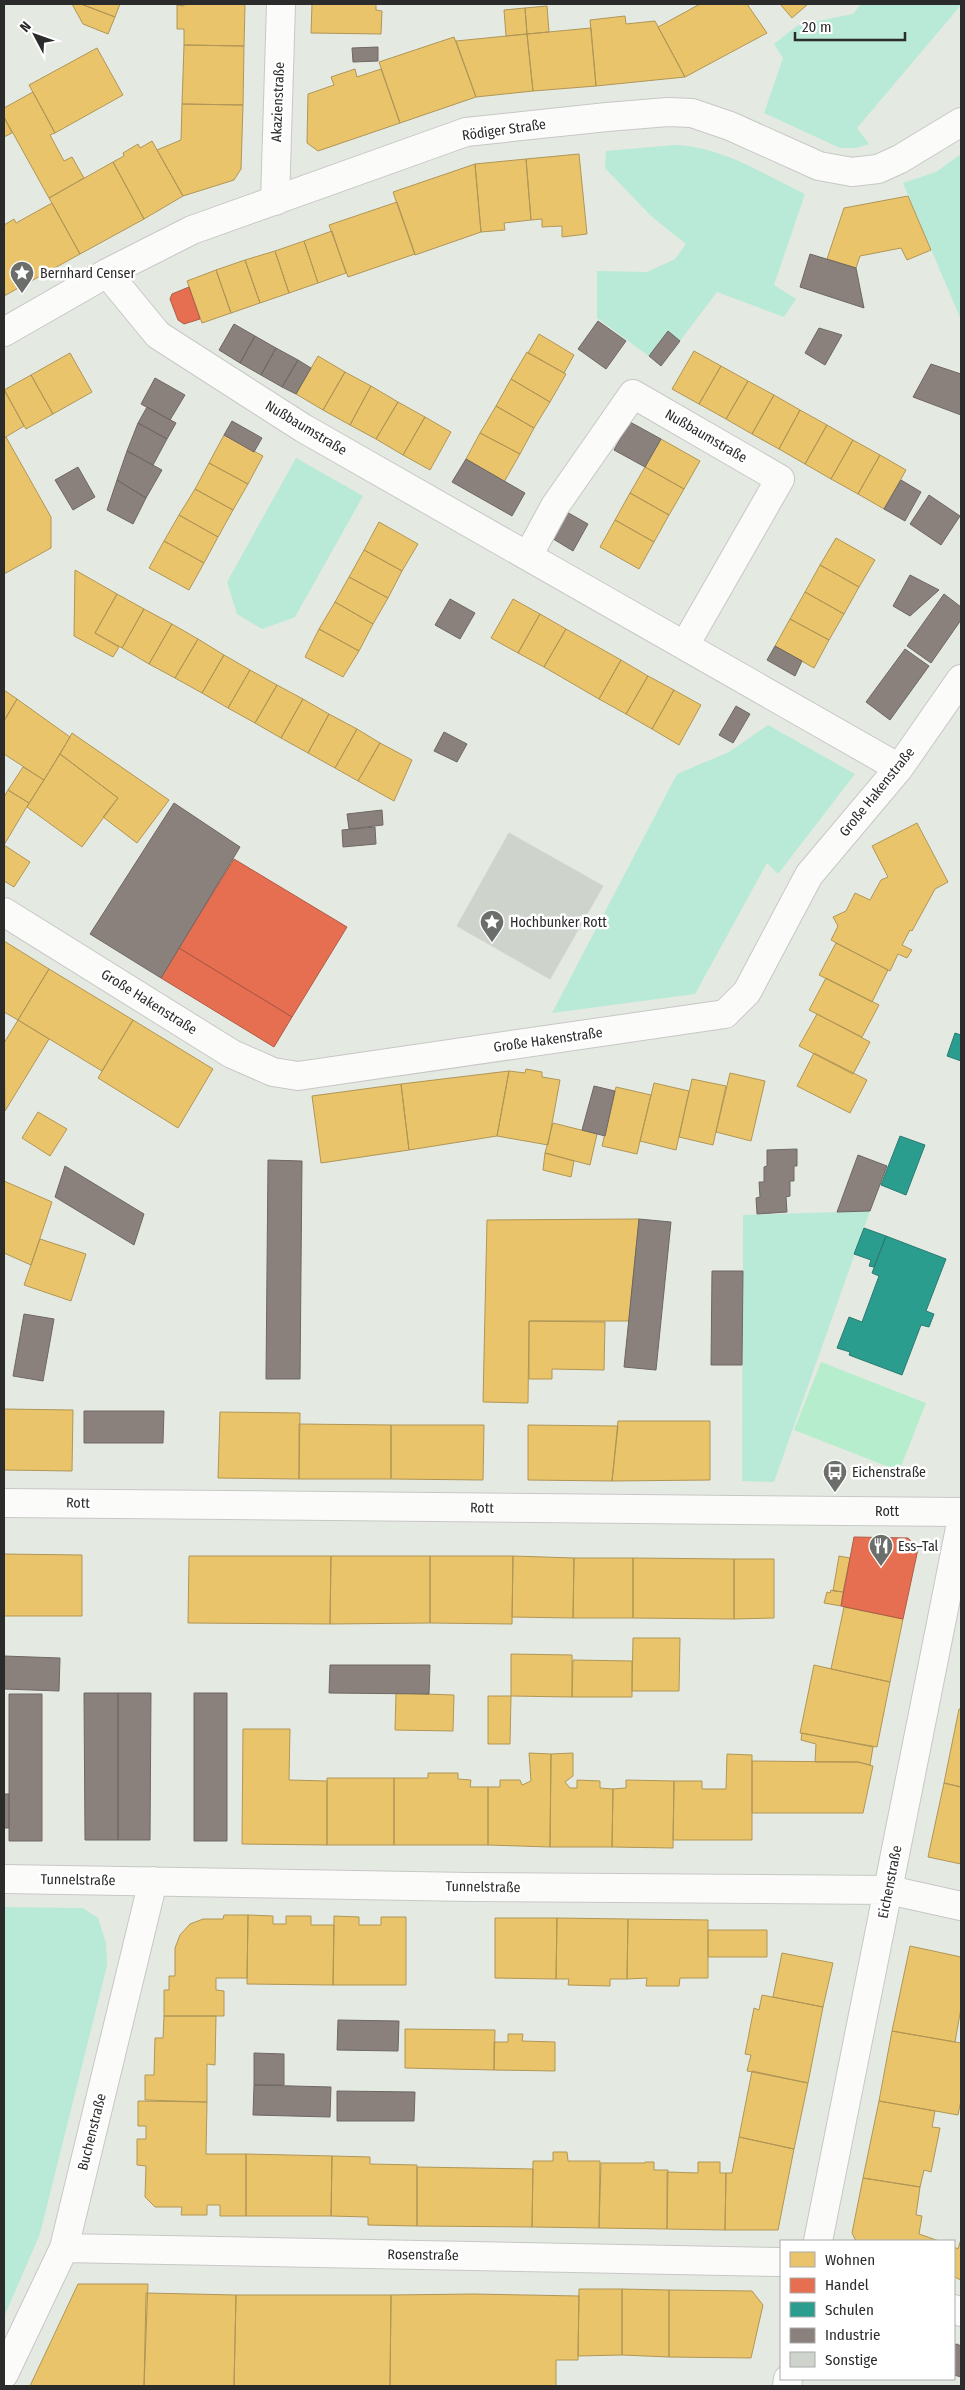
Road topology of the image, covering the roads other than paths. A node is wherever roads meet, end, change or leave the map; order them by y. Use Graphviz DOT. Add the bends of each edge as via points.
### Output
graph roads {
  1 [pos="281,4"];
  2 [pos="961,122"];
  3 [pos="275,201"];
  4 [pos="107,273"];
  5 [pos="4,332"];
  6 [pos="528,556"];
  7 [pos="685,646"];
  8 [pos="961,679"];
  9 [pos="899,768"];
  10 [pos="4,912"];
  11 [pos="4,1503"];
  12 [pos="961,1512"];
  13 [pos="961,1523"];
  14 [pos="4,1879"];
  15 [pos="153,1881"];
  16 [pos="889,1890"];
  17 [pos="961,1906"];
  18 [pos="818,2240"];
  19 [pos="64,2248"];
  20 [pos="780,2262"];
  21 [pos="4,2374"];
  1 -- 3 [label="street, Akazienstraße"];
  2 -- 3 [label="street, Rödiger Straße" via="900,159 878,168 852,172 818,166 730,126 692,113 607,117 466,132"];
  3 -- 4 [label="street, Rödiger Straße" via="192,230"];
  4 -- 5 [label="street, Rödiger Straße"];
  4 -- 6 [label="street, Nußbaumstraße" via="158,335 304,428"];
  6 -- 7 [label="street, Nußbaumstraße"];
  6 -- 7 [label="street, Nußbaumstraße" via="555,506 633,394 780,479"];
  7 -- 9 [label="street, Nußbaumstraße"];
  8 -- 9 [label="street, Große Hakenstraße"];
  9 -- 10 [label="street, Große Hakenstraße" via="809,875 747,992 726,1014 298,1076 273,1072 232,1054"];
  11 -- 12 [label="street, Rott"];
  13 -- 16 [label="street, Eichenstraße"];
  14 -- 15 [label="street, Tunnelstraße"];
  15 -- 16 [label="street, Tunnelstraße"];
  15 -- 19 [label="street, Buchenstraße"];
  16 -- 17 [label="street, Tunnelstraße"];
  16 -- 18 [label="street, Eichenstraße"];
  19 -- 20 [label="street, Rosenstraße"];
  19 -- 21 [label="street, Buchenstraße"];
}
